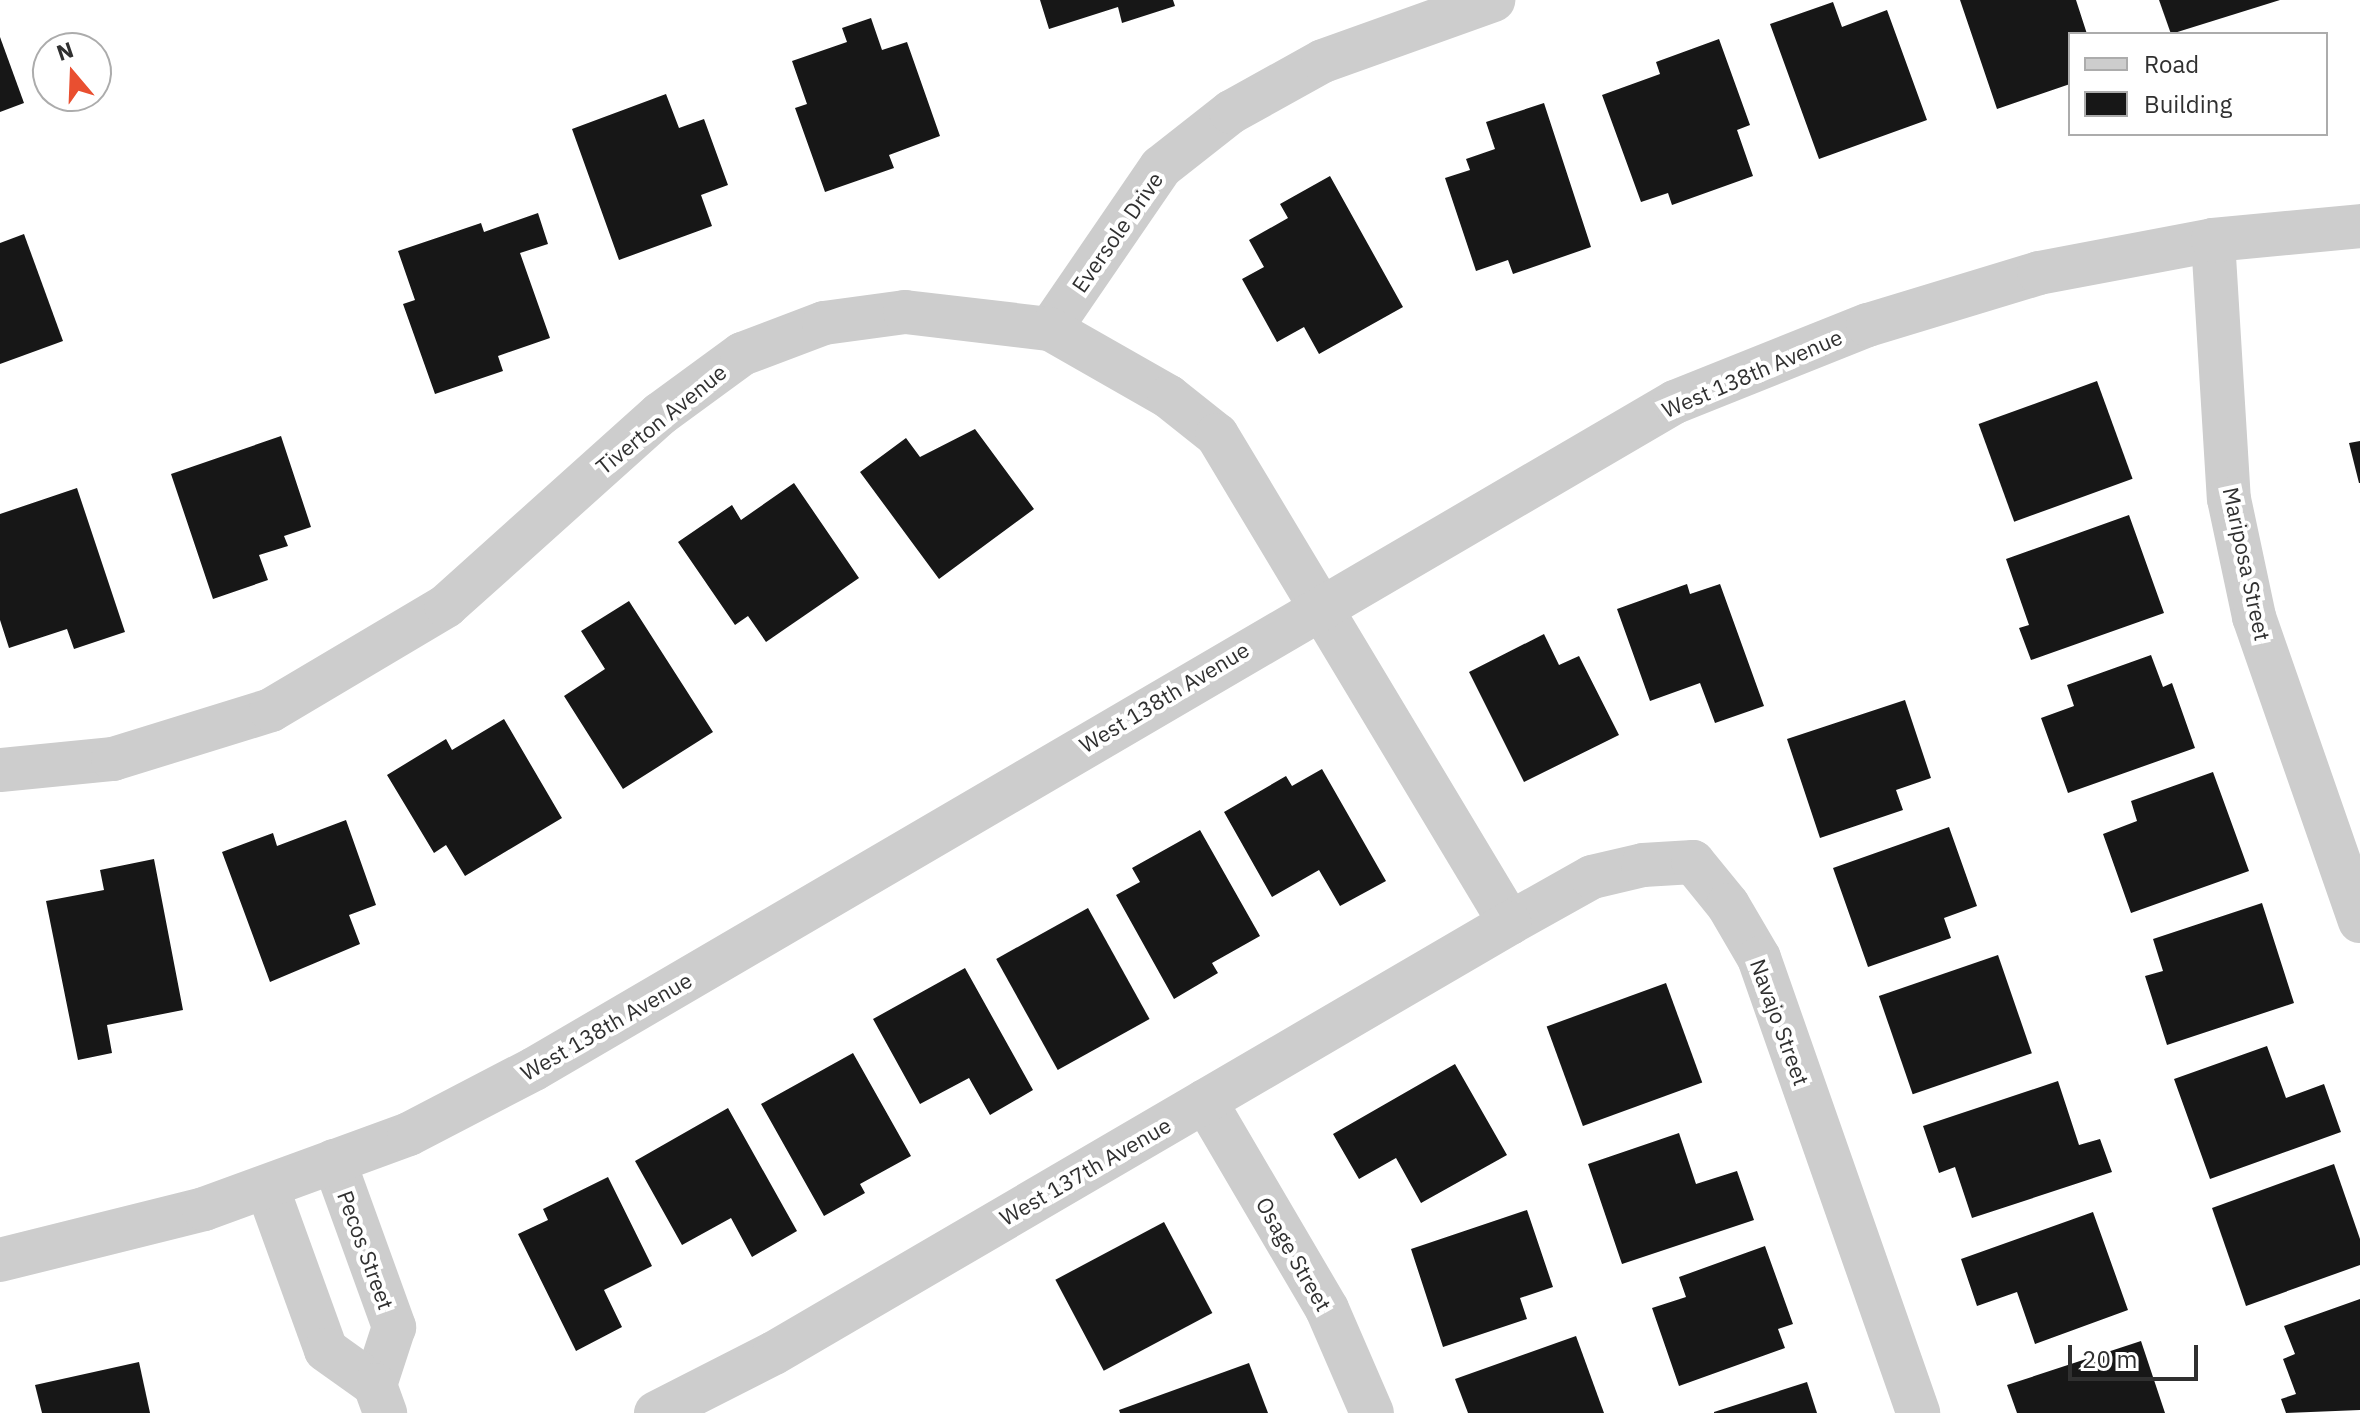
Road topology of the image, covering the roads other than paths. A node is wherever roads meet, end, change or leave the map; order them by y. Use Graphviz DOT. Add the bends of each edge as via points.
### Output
graph roads {
  1 [pos="1493,0"];
  2 [pos="2360,226"];
  3 [pos="2213,240"];
  4 [pos="1050,329"];
  5 [pos="1321,604"];
  6 [pos="0,770"];
  7 [pos="2360,921"];
  8 [pos="1510,923"];
  9 [pos="1205,1101"];
  10 [pos="334,1161"];
  11 [pos="267,1187"];
  12 [pos="0,1260"];
  13 [pos="380,1399"];
  14 [pos="656,1413"];
  15 [pos="1372,1413"];
  16 [pos="1918,1413"];
  1 -- 4 [label="street, Eversole Drive" via="1323,61 1231,112 1161,167"];
  2 -- 3 [label="street, West 138th Avenue"];
  3 -- 5 [label="street, West 138th Avenue" via="2024,278 1868,325 1675,402"];
  3 -- 7 [label="street, Mariposa Street" via="2229,499 2254,617"];
  4 -- 5 [label="street, Tiverton Avenue" via="1169,397 1217,435"];
  4 -- 6 [label="street, Tiverton Avenue" via="905,312 824,323 742,354 660,414 446,606 271,710 113,759"];
  5 -- 8 [label="street"];
  5 -- 10 [label="street, West 138th Avenue" via="534,1069 409,1134"];
  8 -- 9 [label="street, West 137th Avenue"];
  8 -- 16 [label="street, Navajo Street" via="1592,877 1693,862 1759,958"];
  9 -- 14 [label="street, West 137th Avenue" via="774,1353"];
  9 -- 15 [label="street, Osage Street" via="1327,1309"];
  10 -- 11 [label="street, West 138th Avenue"];
  10 -- 13 [label="street, Pecos Street" via="394,1327"];
  11 -- 12 [label="street, West 138th Avenue"];
  11 -- 13 [label="street, Pecos Street" via="326,1350"];
}
